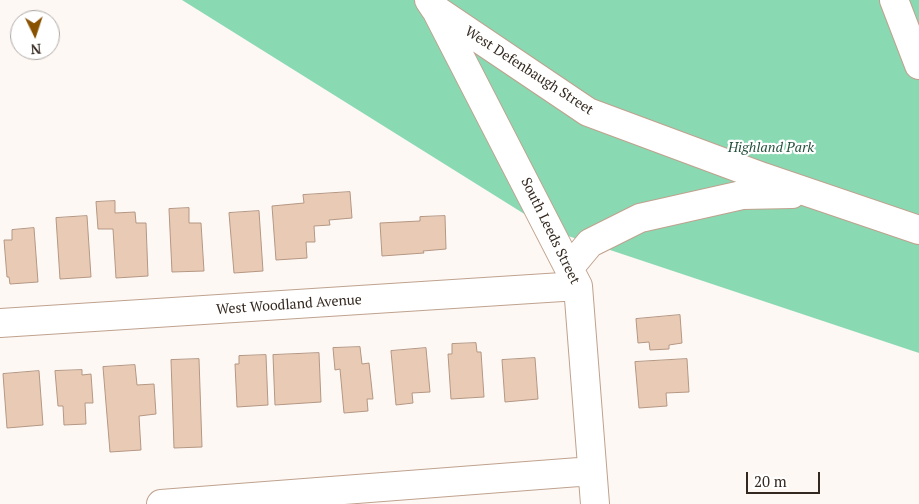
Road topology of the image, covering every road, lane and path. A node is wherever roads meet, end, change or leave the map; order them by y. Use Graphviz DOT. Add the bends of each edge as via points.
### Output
graph roads {
  1 [pos="894,0"];
  2 [pos="432,4"];
  3 [pos="919,65"];
  4 [pos="816,194"];
  5 [pos="919,230"];
  6 [pos="574,276"];
  7 [pos="0,323"];
  8 [pos="592,471"];
  9 [pos="161,504"];
  10 [pos="594,504"];
  1 -- 3 [label="street"];
  2 -- 4 [label="street, West Defenbaugh Street" via="588,112"];
  2 -- 6 [label="street, South Leeds Street"];
  4 -- 5 [label="street, West Defenbaugh Street"];
  4 -- 6 [label="street" via="742,195 640,218 590,243"];
  6 -- 7 [label="street, West Woodland Avenue"];
  6 -- 8 [label="street, South Leeds Street"];
  8 -- 9 [label="street"];
  8 -- 10 [label="street, South Leeds Street"];
}
